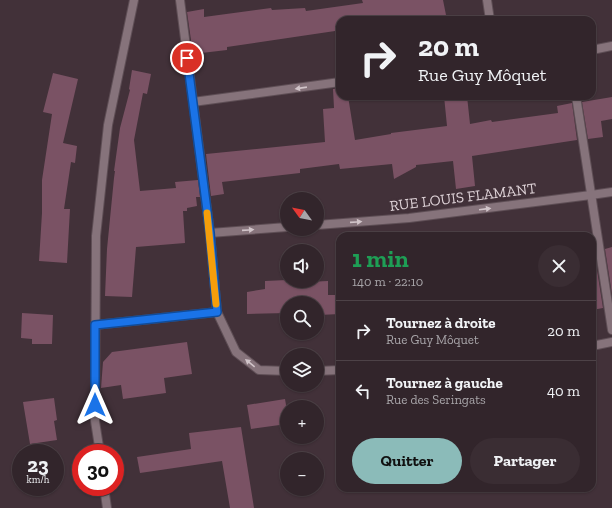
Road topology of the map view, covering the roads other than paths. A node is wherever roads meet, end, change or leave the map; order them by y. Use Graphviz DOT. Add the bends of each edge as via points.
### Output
graph roads {
  1 [pos="134,0"];
  2 [pos="180,0"];
  3 [pos="487,0"];
  4 [pos="489,16"];
  5 [pos="612,46"];
  6 [pos="596,49"];
  7 [pos="336,83"];
  8 [pos="577,100"];
  9 [pos="193,102"];
  10 [pos="612,192"];
  11 [pos="591,195"];
  12 [pos="324,224"];
  13 [pos="280,228"];
  14 [pos="210,233"];
  15 [pos="217,312"];
  16 [pos="95,325"];
  17 [pos="612,330"];
  18 [pos="612,342"];
  19 [pos="596,345"];
  20 [pos="280,370"];
  21 [pos="336,370"];
  22 [pos="324,371"];
  23 [pos="99,444"];
  24 [pos="105,496"];
  25 [pos="107,508"];
  1 -- 16 [label="street" via="108,126 96,236"];
  2 -- 9 [label="street"];
  3 -- 4 [label="street"];
  5 -- 6 [label="street"];
  7 -- 9 [label="street, one-way"];
  8 -- 11 [label="street"];
  9 -- 14 [label="street"];
  10 -- 11 [label="street, RUE LOUIS FLAMANT"];
  12 -- 11 [label="street, RUE LOUIS FLAMANT, one-way" via="409,218"];
  11 -- 17 [label="street"];
  14 -- 13 [label="street, one-way"];
  14 -- 15 [label="street"];
  15 -- 16 [label="street"];
  20 -- 15 [label="street, one-way" via="259,370 236,352"];
  16 -- 23 [label="street" via="95,421"];
  18 -- 19 [label="street"];
  21 -- 22 [label="street"];
  24 -- 25 [label="street"];
}
